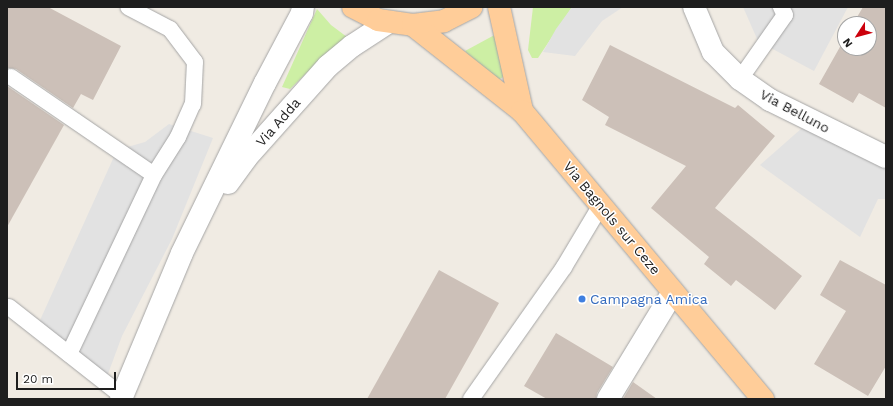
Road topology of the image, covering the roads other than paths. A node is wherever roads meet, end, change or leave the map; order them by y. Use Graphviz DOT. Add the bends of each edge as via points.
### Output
graph roads {
  1 [pos="128,7"];
  2 [pos="303,7"];
  3 [pos="353,7"];
  4 [pos="472,7"];
  5 [pos="500,7"];
  6 [pos="694,7"];
  7 [pos="781,7"];
  8 [pos="388,22"];
  9 [pos="413,25"];
  10 [pos="11,77"];
  11 [pos="740,79"];
  12 [pos="522,111"];
  13 [pos="886,157"];
  14 [pos="154,175"];
  15 [pos="601,205"];
  16 [pos="188,242"];
  17 [pos="674,292"];
  18 [pos="9,307"];
  19 [pos="69,354"];
  20 [pos="122,398"];
  21 [pos="471,399"];
  22 [pos="608,399"];
  23 [pos="763,399"];
  1 -- 14 [label="lane" via="170,29 195,62 193,104 178,137"];
  2 -- 16 [label="street, Via Adda"];
  3 -- 8 [label="main road" via="378,20"];
  4 -- 9 [label="main road" via="444,21"];
  5 -- 12 [label="main road, Via Bagnols sur Ceze"];
  6 -- 11 [label="street, Via Belluno" via="712,52"];
  7 -- 11 [label="lane" via="785,15"];
  8 -- 9 [label="main road"];
  8 -- 16 [label="street, Via Adda" via="352,46 302,93 246,158"];
  9 -- 12 [label="main road, Via Bagnols sur Ceze"];
  10 -- 14 [label="lane"];
  11 -- 13 [label="street, Via Belluno" via="770,100"];
  12 -- 15 [label="main road, Via Bagnols sur Ceze"];
  14 -- 19 [label="lane"];
  15 -- 17 [label="main road, Via Bagnols sur Ceze"];
  15 -- 21 [label="lane" via="564,267"];
  16 -- 20 [label="street, Via Adda"];
  17 -- 22 [label="street"];
  17 -- 23 [label="main road, Via Bagnols sur Ceze"];
  18 -- 19 [label="lane"];
  19 -- 20 [label="lane"];
}
